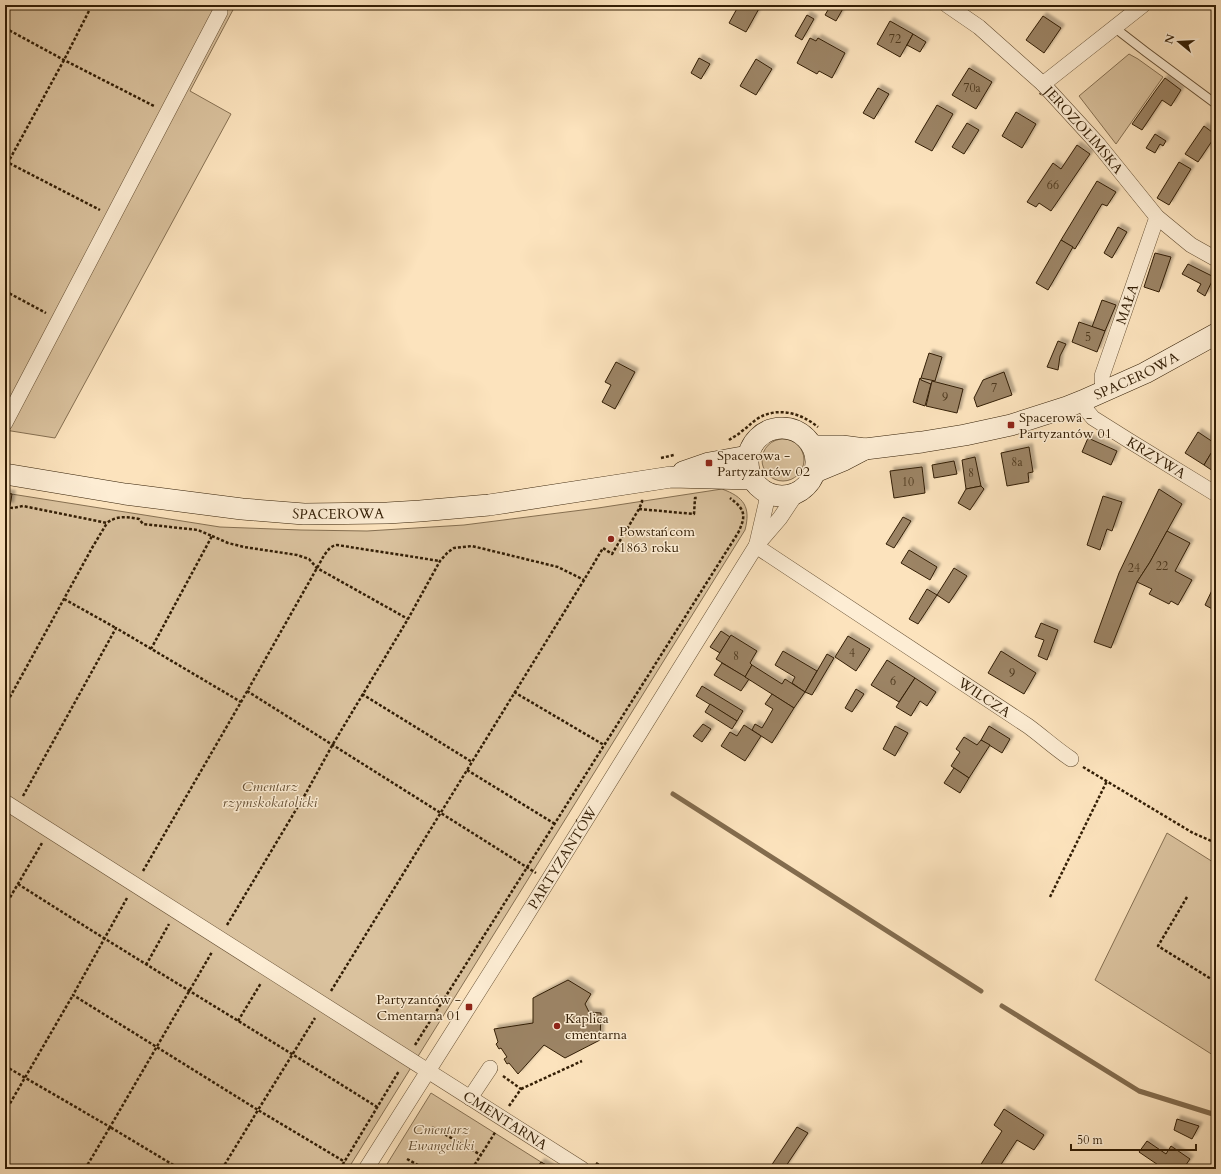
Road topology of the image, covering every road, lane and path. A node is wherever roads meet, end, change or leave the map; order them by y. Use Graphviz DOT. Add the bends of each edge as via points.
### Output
graph roads {
  1 [pos="92,5"];
  2 [pos="947,5"];
  3 [pos="1143,5"];
  4 [pos="220,12"];
  5 [pos="5,28"];
  6 [pos="1114,28"];
  7 [pos="64,60"];
  8 [pos="1043,84"];
  9 [pos="1216,104"];
  10 [pos="167,113"];
  11 [pos="6,162"];
  12 [pos="5,168"];
  13 [pos="113,216"];
  14 [pos="1157,217"];
  15 [pos="1216,259"];
  16 [pos="5,291"];
  17 [pos="59,320"];
  18 [pos="1216,334"];
  19 [pos="1102,392"];
  20 [pos="1082,401"];
  21 [pos="5,423"];
  22 [pos="816,437"];
  23 [pos="727,441"];
  24 [pos="865,449"];
  25 [pos="680,453"];
  26 [pos="748,456"];
  27 [pos="659,459"];
  28 [pos="815,472"];
  29 [pos="5,474"];
  30 [pos="671,477"];
  31 [pos="752,479"];
  32 [pos="767,493"];
  33 [pos="796,494"];
  34 [pos="1216,494"];
  35 [pos="725,496"];
  36 [pos="703,497"];
  37 [pos="642,502"];
  38 [pos="5,508"];
  39 [pos="639,509"];
  40 [pos="107,523"];
  41 [pos="212,536"];
  42 [pos="756,546"];
  43 [pos="440,561"];
  44 [pos="317,568"];
  45 [pos="584,580"];
  46 [pos="64,599"];
  47 [pos="408,619"];
  48 [pos="116,628"];
  49 [pos="151,649"];
  50 [pos="247,691"];
  51 [pos="514,692"];
  52 [pos="362,694"];
  53 [pos="241,702"];
  54 [pos="5,706"];
  55 [pos="333,744"];
  56 [pos="604,745"];
  57 [pos="1071,759"];
  58 [pos="472,762"];
  59 [pos="467,770"];
  60 [pos="1107,781"];
  61 [pos="10,806"];
  62 [pos="441,813"];
  63 [pos="555,824"];
  64 [pos="50,831"];
  65 [pos="1216,844"];
  66 [pos="528,867"];
  67 [pos="18,884"];
  68 [pos="135,885"];
  69 [pos="1050,897"];
  70 [pos="1187,897"];
  71 [pos="5,906"];
  72 [pos="176,911"];
  73 [pos="104,939"];
  74 [pos="220,939"];
  75 [pos="146,965"];
  76 [pos="269,970"];
  77 [pos="1216,982"];
  78 [pos="189,991"];
  79 [pos="73,995"];
  80 [pos="323,1004"];
  81 [pos="238,1020"];
  82 [pos="156,1047"];
  83 [pos="293,1054"];
  84 [pos="407,1058"];
  85 [pos="582,1061"];
  86 [pos="5,1066"];
  87 [pos="494,1070"];
  88 [pos="428,1072"];
  89 [pos="26,1077"];
  90 [pos="521,1089"];
  91 [pos="470,1098"];
  92 [pos="377,1107"];
  93 [pos="508,1108"];
  94 [pos="258,1110"];
  95 [pos="5,1112"];
  96 [pos="110,1127"];
  97 [pos="432,1127"];
  98 [pos="497,1129"];
  99 [pos="481,1155"];
  100 [pos="407,1159"];
  101 [pos="345,1162"];
  102 [pos="85,1169"];
  103 [pos="180,1169"];
  104 [pos="222,1169"];
  105 [pos="340,1169"];
  106 [pos="366,1169"];
  107 [pos="425,1169"];
  108 [pos="472,1169"];
  109 [pos="582,1169"];
  1 -- 7 [label="path"];
  2 -- 8 [label="street, JEROZOLIMSKA" via="979,27"];
  3 -- 6 [label="street"];
  4 -- 10 [label="street"];
  5 -- 7 [label="path"];
  6 -- 8 [label="street"];
  6 -- 9 [label="lane"];
  7 -- 10 [label="path"];
  7 -- 11 [label="path"];
  8 -- 14 [label="street, JEROZOLIMSKA" via="1098,144"];
  10 -- 13 [label="street"];
  11 -- 12 [label="path"];
  11 -- 13 [label="path"];
  13 -- 17 [label="street"];
  14 -- 15 [label="street, JEROZOLIMSKA" via="1191,245"];
  14 -- 19 [label="street, MAŁA" via="1102,374"];
  16 -- 17 [label="path"];
  17 -- 21 [label="street"];
  18 -- 19 [label="street, SPACEROWA" via="1145,373"];
  19 -- 20 [label="street, SPACEROWA"];
  20 -- 24 [label="street, SPACEROWA" via="1012,425 965,435"];
  20 -- 34 [label="street, KRZYWA" via="1093,418"];
  22 -- 23 [label="path" via="812,422 798,415 778,412 758,418"];
  22 -- 24 [label="street, SPACEROWA" via="842,446"];
  22 -- 26 [label="street" via="806,437 788,428 766,431 751,446"];
  22 -- 28 [label="street"];
  24 -- 28 [label="street, SPACEROWA"];
  25 -- 27 [label="path"];
  26 -- 30 [label="street, SPACEROWA" via="709,463"];
  26 -- 31 [label="street"];
  28 -- 33 [label="street" via="811,481"];
  29 -- 30 [label="street, SPACEROWA" via="125,494 304,514 394,513 481,506"];
  30 -- 31 [label="street, SPACEROWA"];
  31 -- 32 [label="street"];
  32 -- 33 [label="street" via="774,496"];
  32 -- 42 [label="street, PARTYZANTÓW"];
  33 -- 42 [label="street, PARTYZANTÓW"];
  35 -- 56 [label="path" via="736,502 744,515 744,522"];
  36 -- 39 [label="path" via="695,498 694,514"];
  37 -- 39 [label="path"];
  38 -- 40 [label="path" via="23,506"];
  39 -- 45 [label="path" via="612,554 603,548"];
  40 -- 41 [label="path" via="112,518 126,517 139,519 143,524 198,530"];
  40 -- 46 [label="path"];
  41 -- 44 [label="path" via="244,547 297,555 309,559"];
  41 -- 49 [label="path"];
  42 -- 57 [label="street, WILCZA" via="1028,726"];
  42 -- 88 [label="street, PARTYZANTÓW"];
  43 -- 44 [label="path" via="333,546"];
  43 -- 45 [label="path" via="454,548 472,546 558,567"];
  43 -- 47 [label="path"];
  44 -- 47 [label="path"];
  44 -- 50 [label="path"];
  45 -- 51 [label="path"];
  46 -- 48 [label="path"];
  46 -- 54 [label="path"];
  47 -- 52 [label="path"];
  48 -- 49 [label="path"];
  48 -- 61 [label="path"];
  49 -- 53 [label="path"];
  50 -- 53 [label="path"];
  50 -- 55 [label="path"];
  51 -- 56 [label="path"];
  51 -- 58 [label="path"];
  52 -- 55 [label="path"];
  52 -- 58 [label="path"];
  53 -- 68 [label="path"];
  55 -- 62 [label="path"];
  55 -- 74 [label="path"];
  56 -- 63 [label="path"];
  57 -- 60 [label="path"];
  58 -- 59 [label="path"];
  59 -- 62 [label="path"];
  59 -- 63 [label="path"];
  60 -- 65 [label="path"];
  60 -- 69 [label="path"];
  61 -- 64 [label="street, CMENTARNA"];
  62 -- 66 [label="path"];
  62 -- 80 [label="path"];
  63 -- 66 [label="path"];
  64 -- 67 [label="path"];
  64 -- 68 [label="street, CMENTARNA"];
  66 -- 84 [label="path"];
  67 -- 71 [label="path"];
  67 -- 73 [label="path"];
  68 -- 72 [label="street, CMENTARNA"];
  68 -- 73 [label="path"];
  70 -- 77 [label="path" via="1158,946"];
  72 -- 74 [label="street, CMENTARNA"];
  72 -- 75 [label="path"];
  73 -- 75 [label="path"];
  73 -- 79 [label="path"];
  74 -- 76 [label="street, CMENTARNA"];
  74 -- 78 [label="path"];
  75 -- 78 [label="path"];
  76 -- 80 [label="street, CMENTARNA"];
  76 -- 81 [label="path"];
  78 -- 81 [label="path"];
  78 -- 82 [label="path"];
  79 -- 82 [label="path"];
  79 -- 89 [label="path"];
  80 -- 83 [label="path"];
  80 -- 84 [label="street, CMENTARNA"];
  81 -- 83 [label="path"];
  82 -- 94 [label="path"];
  82 -- 96 [label="path"];
  83 -- 92 [label="path"];
  83 -- 94 [label="path"];
  84 -- 88 [label="street, CMENTARNA"];
  84 -- 92 [label="path"];
  85 -- 90 [label="path"];
  86 -- 89 [label="path"];
  87 -- 90 [label="path"];
  87 -- 91 [label="street"];
  88 -- 91 [label="street, CMENTARNA"];
  88 -- 106 [label="street, PARTYZANTÓW"];
  89 -- 95 [label="path"];
  89 -- 96 [label="path"];
  90 -- 93 [label="path"];
  91 -- 109 [label="street, CMENTARNA"];
  92 -- 101 [label="path"];
  94 -- 101 [label="path"];
  94 -- 104 [label="path"];
  96 -- 102 [label="path"];
  96 -- 103 [label="path"];
  97 -- 99 [label="path"];
  98 -- 99 [label="path"];
  99 -- 108 [label="path"];
  100 -- 107 [label="path"];
  101 -- 105 [label="path"];
}
